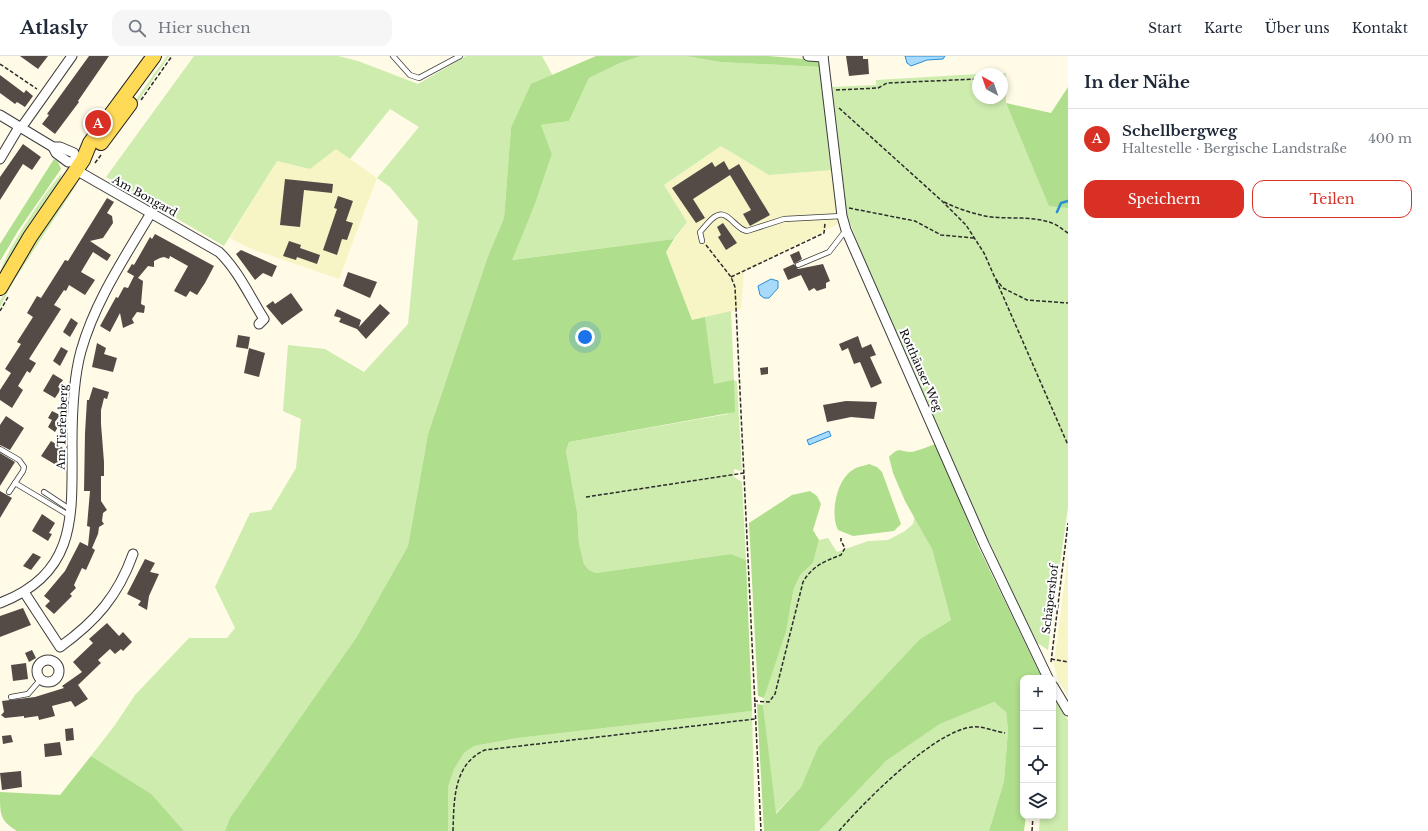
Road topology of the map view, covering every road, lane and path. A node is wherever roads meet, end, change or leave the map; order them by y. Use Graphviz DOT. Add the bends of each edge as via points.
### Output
graph roads {
  1 [pos="72,56"];
  2 [pos="154,56"];
  3 [pos="163,56"];
  4 [pos="393,56"];
  5 [pos="460,56"];
  6 [pos="808,56"];
  7 [pos="823,56"];
  8 [pos="0,64"];
  9 [pos="972,79"];
  10 [pos="828,94"];
  11 [pos="45,95"];
  12 [pos="0,114"];
  13 [pos="20,128"];
  14 [pos="0,159"];
  15 [pos="79,164"];
  16 [pos="942,201"];
  17 [pos="842,212"];
  18 [pos="151,213"];
  19 [pos="826,217"];
  20 [pos="846,230"];
  21 [pos="1068,232"];
  22 [pos="974,238"];
  23 [pos="702,241"];
  24 [pos="798,265"];
  25 [pos="731,278"];
  26 [pos="995,278"];
  27 [pos="0,288"];
  28 [pos="1068,303"];
  29 [pos="259,324"];
  30 [pos="1068,445"];
  31 [pos="0,449"];
  32 [pos="744,473"];
  33 [pos="15,483"];
  34 [pos="10,492"];
  35 [pos="44,492"];
  36 [pos="586,497"];
  37 [pos="70,513"];
  38 [pos="1068,522"];
  39 [pos="842,538"];
  40 [pos="133,554"];
  41 [pos="24,592"];
  42 [pos="0,603"];
  43 [pos="60,647"];
  44 [pos="1051,660"];
  45 [pos="54,661"];
  46 [pos="1068,662"];
  47 [pos="1047,675"];
  48 [pos="1048,675"];
  49 [pos="41,679"];
  50 [pos="1056,691"];
  51 [pos="10,697"];
  52 [pos="754,701"];
  53 [pos="1068,711"];
  54 [pos="755,719"];
  55 [pos="1005,732"];
  56 [pos="1033,819"];
  57 [pos="454,831"];
  58 [pos="761,831"];
  59 [pos="839,831"];
  60 [pos="1032,831"];
  1 -- 11 [label="street"];
  2 -- 15 [label="main road" via="90,143"];
  3 -- 15 [label="main road" via="97,149"];
  4 -- 5 [label="lane" via="410,75 419,78"];
  6 -- 7 [label="street"];
  7 -- 10 [label="street, Rotthäuser Weg"];
  8 -- 11 [label="path"];
  9 -- 10 [label="path" via="887,83 878,88"];
  10 -- 16 [label="path"];
  10 -- 17 [label="street, Rotthäuser Weg"];
  11 -- 13 [label="street"];
  12 -- 13 [label="street"];
  13 -- 14 [label="street"];
  13 -- 15 [label="street, Am Bongard" via="53,147 74,153"];
  15 -- 18 [label="street, Am Bongard"];
  15 -- 27 [label="main road" via="30,237"];
  16 -- 21 [label="path" via="985,216 1045,221"];
  16 -- 22 [label="path" via="966,225"];
  17 -- 19 [label="lane"];
  17 -- 20 [label="street, Rotthäuser Weg"];
  17 -- 22 [label="path" via="915,221 941,235"];
  18 -- 29 [label="street, Am Bongard" via="226,258 264,319"];
  18 -- 37 [label="street, Am Tiefenberg" via="105,292 90,324 81,352 73,405"];
  19 -- 23 [label="lane" via="784,219 741,231 729,218 721,214 715,216 700,232"];
  19 -- 25 [label="path" via="824,233"];
  20 -- 24 [label="lane" via="829,252"];
  20 -- 47 [label="street, Rotthäuser Weg" via="984,544"];
  22 -- 26 [label="path"];
  23 -- 25 [label="path"];
  25 -- 32 [label="path" via="736,296"];
  26 -- 28 [label="path" via="1006,290 1027,300"];
  26 -- 30 [label="path"];
  31 -- 33 [label="lane" via="23,464 23,472"];
  32 -- 36 [label="path"];
  32 -- 52 [label="path"];
  33 -- 34 [label="lane"];
  33 -- 37 [label="lane"];
  35 -- 37 [label="lane"];
  37 -- 41 [label="street, Am Tiefenberg" via="66,539 54,564 37,583"];
  38 -- 44 [label="path, Schäpershof"];
  39 -- 52 [label="path" via="840,541 845,548 841,555 823,562 808,573 803,582 776,694 769,702"];
  40 -- 43 [label="street" via="121,583 103,610 83,630"];
  41 -- 42 [label="street, Am Tiefenberg"];
  41 -- 43 [label="street"];
  43 -- 45 [label="street"];
  44 -- 46 [label="path"];
  44 -- 48 [label="path, Schäpershof"];
  45 -- 49 [label="street" via="45,660 38,666 38,675"];
  45 -- 49 [label="street" via="59,668 57,677 50,681"];
  49 -- 51 [label="lane" via="28,694"];
  50 -- 53 [label="street"];
  52 -- 54 [label="path"];
  54 -- 57 [label="path" via="485,750 475,755 463,768 456,789"];
  54 -- 58 [label="path"];
  55 -- 59 [label="path" via="970,727 941,740 904,766"];
  56 -- 60 [label="path"];
}
